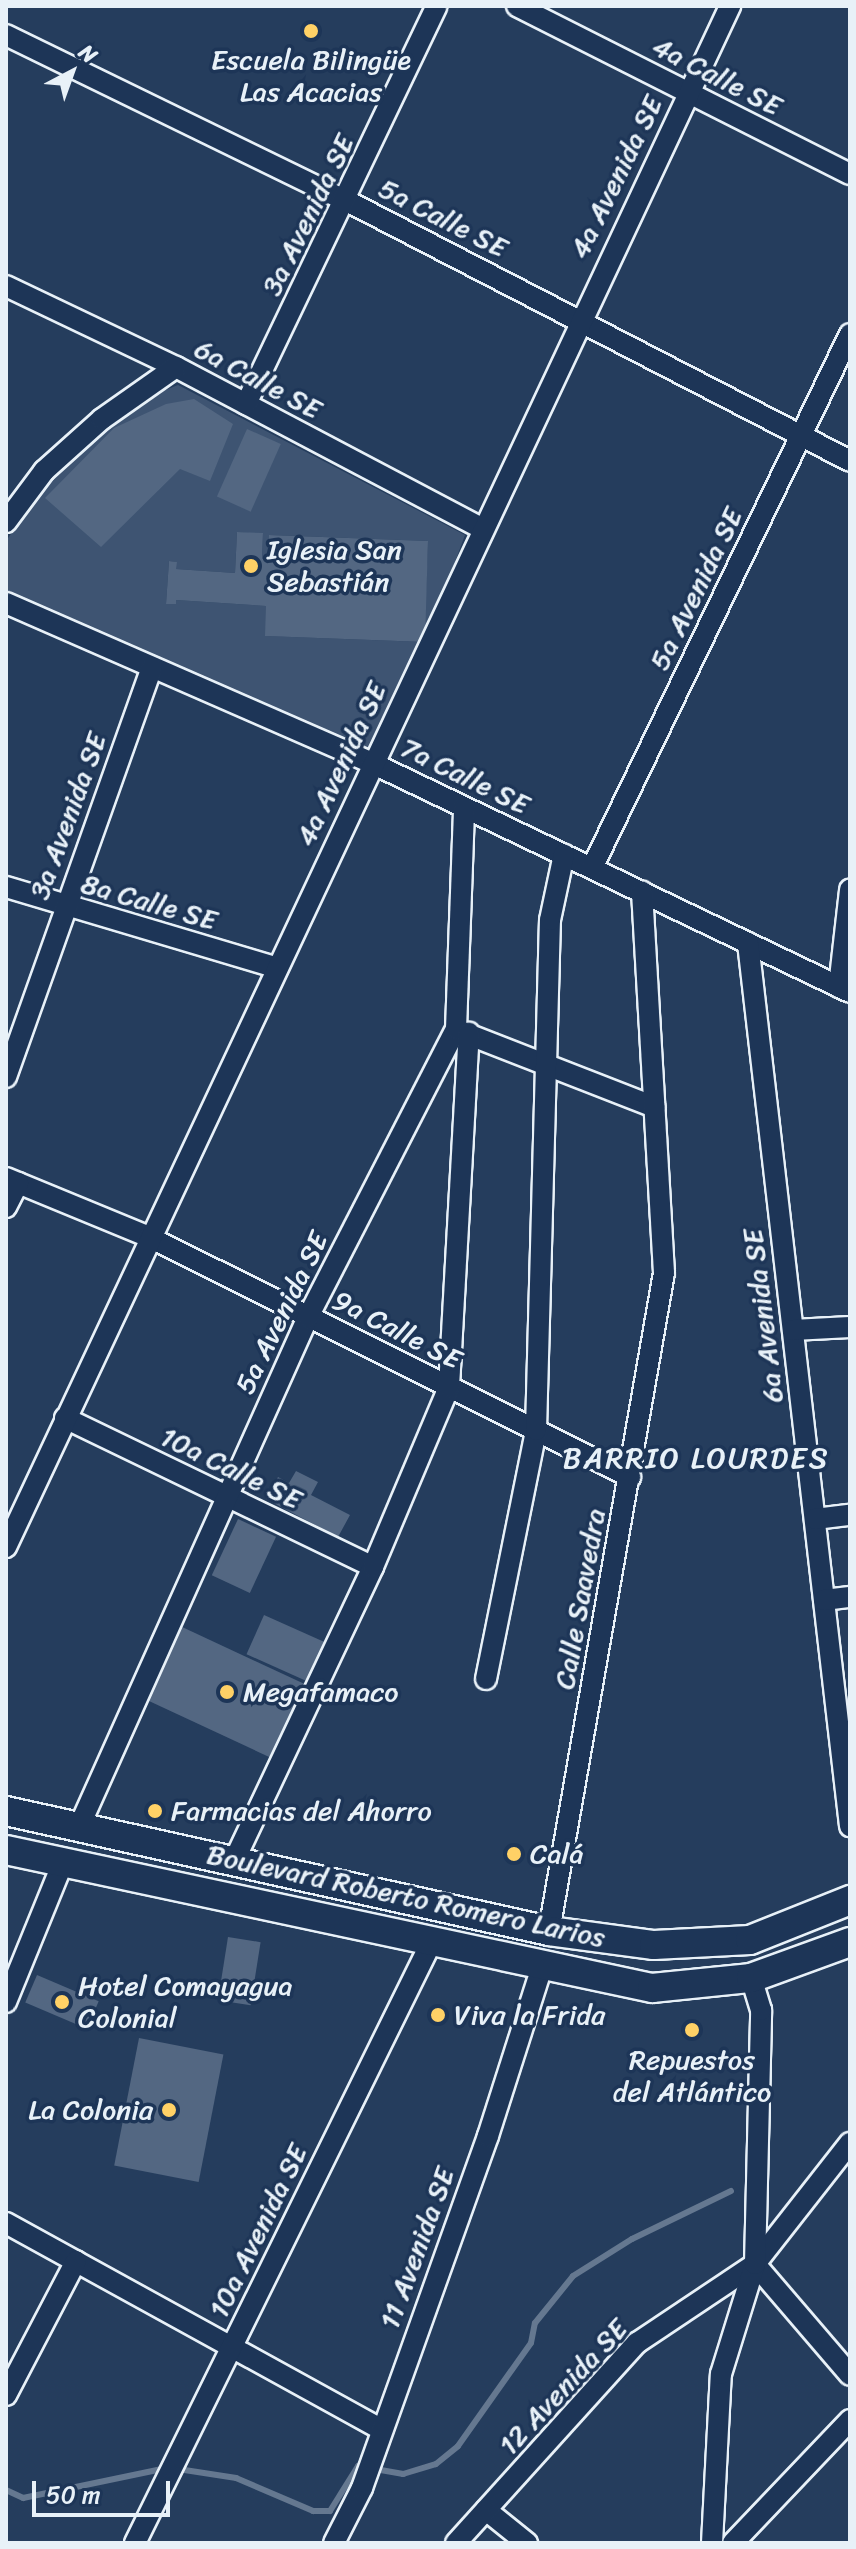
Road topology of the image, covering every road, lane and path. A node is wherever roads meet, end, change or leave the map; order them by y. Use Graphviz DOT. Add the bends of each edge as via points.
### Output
graph roads {
  1 [pos="437,6"];
  2 [pos="517,6"];
  3 [pos="730,6"];
  4 [pos="6,35"];
  5 [pos="688,92"];
  6 [pos="850,174"];
  7 [pos="347,201"];
  8 [pos="6,286"];
  9 [pos="579,318"];
  10 [pos="850,334"];
  11 [pos="176,367"];
  12 [pos="246,404"];
  13 [pos="801,436"];
  14 [pos="850,461"];
  15 [pos="6,522"];
  16 [pos="481,528"];
  17 [pos="6,603"];
  18 [pos="152,667"];
  19 [pos="372,763"];
  20 [pos="464,808"];
  21 [pos="564,854"];
  22 [pos="592,868"];
  23 [pos="6,887"];
  24 [pos="850,890"];
  25 [pos="642,892"];
  26 [pos="64,906"];
  27 [pos="748,943"];
  28 [pos="277,968"];
  29 [pos="844,990"];
  30 [pos="462,1031"];
  31 [pos="548,1067"];
  32 [pos="6,1077"];
  33 [pos="654,1107"];
  34 [pos="12,1180"];
  35 [pos="6,1207"];
  36 [pos="149,1237"];
  37 [pos="308,1317"];
  38 [pos="850,1327"];
  39 [pos="793,1330"];
  40 [pos="449,1387"];
  41 [pos="65,1418"];
  42 [pos="536,1430"];
  43 [pos="630,1477"];
  44 [pos="226,1499"];
  45 [pos="850,1515"];
  46 [pos="815,1519"];
  47 [pos="6,1547"];
  48 [pos="373,1567"];
  49 [pos="850,1597"];
  50 [pos="824,1600"];
  51 [pos="486,1679"];
  52 [pos="6,1811"];
  53 [pos="850,1826"];
  54 [pos="79,1827"];
  55 [pos="6,1850"];
  56 [pos="234,1861"];
  57 [pos="63,1862"];
  58 [pos="850,1900"];
  59 [pos="549,1931"];
  60 [pos="850,1942"];
  61 [pos="431,1943"];
  62 [pos="542,1967"];
  63 [pos="751,1978"];
  64 [pos="6,2002"];
  65 [pos="850,2143"];
  66 [pos="6,2223"];
  67 [pos="76,2261"];
  68 [pos="755,2264"];
  69 [pos="232,2347"];
  70 [pos="850,2375"];
  71 [pos="6,2395"];
  72 [pos="850,2420"];
  73 [pos="381,2429"];
  74 [pos="486,2510"];
  75 [pos="135,2543"];
  76 [pos="334,2543"];
  77 [pos="456,2543"];
  78 [pos="527,2543"];
  79 [pos="712,2543"];
  80 [pos="733,2543"];
  1 -- 7 [label="street, 3a Avenida SE"];
  2 -- 5 [label="street, 4a Calle SE"];
  3 -- 5 [label="street, 4a Avenida SE"];
  4 -- 7 [label="street, 5a Calle SE"];
  5 -- 6 [label="street, 4a Calle SE"];
  5 -- 9 [label="street, 4a Avenida SE"];
  7 -- 9 [label="street, 5a Calle SE"];
  7 -- 12 [label="street, 3a Avenida SE"];
  8 -- 11 [label="street, 6a Calle SE"];
  9 -- 13 [label="street, 5a Calle SE"];
  9 -- 16 [label="street, 4a Avenida SE"];
  10 -- 13 [label="street, 5a Avenida SE"];
  11 -- 12 [label="street, 6a Calle SE"];
  11 -- 15 [label="street" via="102,419 44,471"];
  12 -- 16 [label="street, 6a Calle SE"];
  13 -- 14 [label="street, 5a Calle SE"];
  13 -- 22 [label="street, 5a Avenida SE"];
  16 -- 19 [label="street, 4a Avenida SE"];
  17 -- 18 [label="street, 7a Calle SE"];
  18 -- 19 [label="street, 7a Calle SE"];
  18 -- 26 [label="street, 3a Avenida SE"];
  19 -- 20 [label="street, 7a Calle SE"];
  19 -- 28 [label="street, 4a Avenida SE"];
  20 -- 21 [label="street, 7a Calle SE"];
  20 -- 30 [label="street, 5a Avenida SE"];
  21 -- 22 [label="street, 7a Calle SE"];
  21 -- 31 [label="street" via="550,920"];
  22 -- 25 [label="street, 7a Calle SE"];
  23 -- 26 [label="street, 8a Calle SE"];
  24 -- 29 [label="street"];
  25 -- 27 [label="street, 7a Calle SE"];
  25 -- 33 [label="street, Calle Saavedra"];
  26 -- 28 [label="street, 8a Calle SE"];
  26 -- 32 [label="street, 3a Avenida SE"];
  27 -- 29 [label="street, 7a Calle SE"];
  27 -- 39 [label="street, 6a Avenida SE"];
  28 -- 36 [label="street, 4a Avenida SE"];
  30 -- 31 [label="street"];
  30 -- 37 [label="street, 5a Avenida SE"];
  30 -- 40 [label="street"];
  31 -- 33 [label="street"];
  31 -- 42 [label="street"];
  33 -- 43 [label="street, Calle Saavedra" via="664,1273"];
  34 -- 35 [label="street"];
  34 -- 36 [label="street, 9a Calle SE"];
  36 -- 37 [label="street, 9a Calle SE"];
  36 -- 41 [label="street, 4a Avenida SE"];
  37 -- 40 [label="street, 9a Calle SE"];
  37 -- 44 [label="street, 5a Avenida SE"];
  38 -- 39 [label="street"];
  39 -- 46 [label="street, 6a Avenida SE"];
  40 -- 42 [label="street, 9a Calle SE"];
  40 -- 48 [label="street"];
  41 -- 44 [label="street, 10a Calle SE"];
  41 -- 47 [label="street, 4a Avenida SE"];
  42 -- 43 [label="street, 9a Calle SE"];
  42 -- 51 [label="street"];
  43 -- 59 [label="street, Calle Saavedra"];
  44 -- 48 [label="street, 10a Calle SE"];
  44 -- 54 [label="street, 5a Avenida SE"];
  45 -- 46 [label="street"];
  46 -- 50 [label="street, 6a Avenida SE"];
  48 -- 56 [label="street"];
  49 -- 50 [label="street"];
  50 -- 53 [label="street, 6a Avenida SE"];
  52 -- 54 [label="main road, Boulevard Roberto Romero Larios"];
  54 -- 56 [label="main road, Boulevard Roberto Romero Larios"];
  55 -- 57 [label="main road, Boulevard Roberto Romero Larios"];
  56 -- 59 [label="main road, Boulevard Roberto Romero Larios"];
  57 -- 61 [label="main road, Boulevard Roberto Romero Larios"];
  57 -- 64 [label="street"];
  58 -- 59 [label="main road, Boulevard Roberto Romero Larios" via="750,1940 654,1945"];
  60 -- 63 [label="main road, Boulevard Roberto Romero Larios"];
  61 -- 62 [label="main road, Boulevard Roberto Romero Larios"];
  61 -- 69 [label="street, 10a Avenida SE"];
  62 -- 63 [label="main road, Boulevard Roberto Romero Larios" via="652,1988"];
  62 -- 73 [label="street, 11 Avenida SE" via="488,2136"];
  63 -- 68 [label="street" via="761,2010"];
  65 -- 68 [label="street, 12 Avenida SE"];
  66 -- 67 [label="street"];
  67 -- 69 [label="street"];
  67 -- 71 [label="street"];
  68 -- 70 [label="street"];
  68 -- 74 [label="street, 12 Avenida SE" via="637,2343"];
  68 -- 79 [label="street" via="721,2374"];
  69 -- 73 [label="street"];
  69 -- 75 [label="street, 10a Avenida SE"];
  72 -- 80 [label="street"];
  73 -- 76 [label="street, 11 Avenida SE" via="362,2488"];
  74 -- 77 [label="street, 12 Avenida SE"];
  74 -- 78 [label="street"];
}
